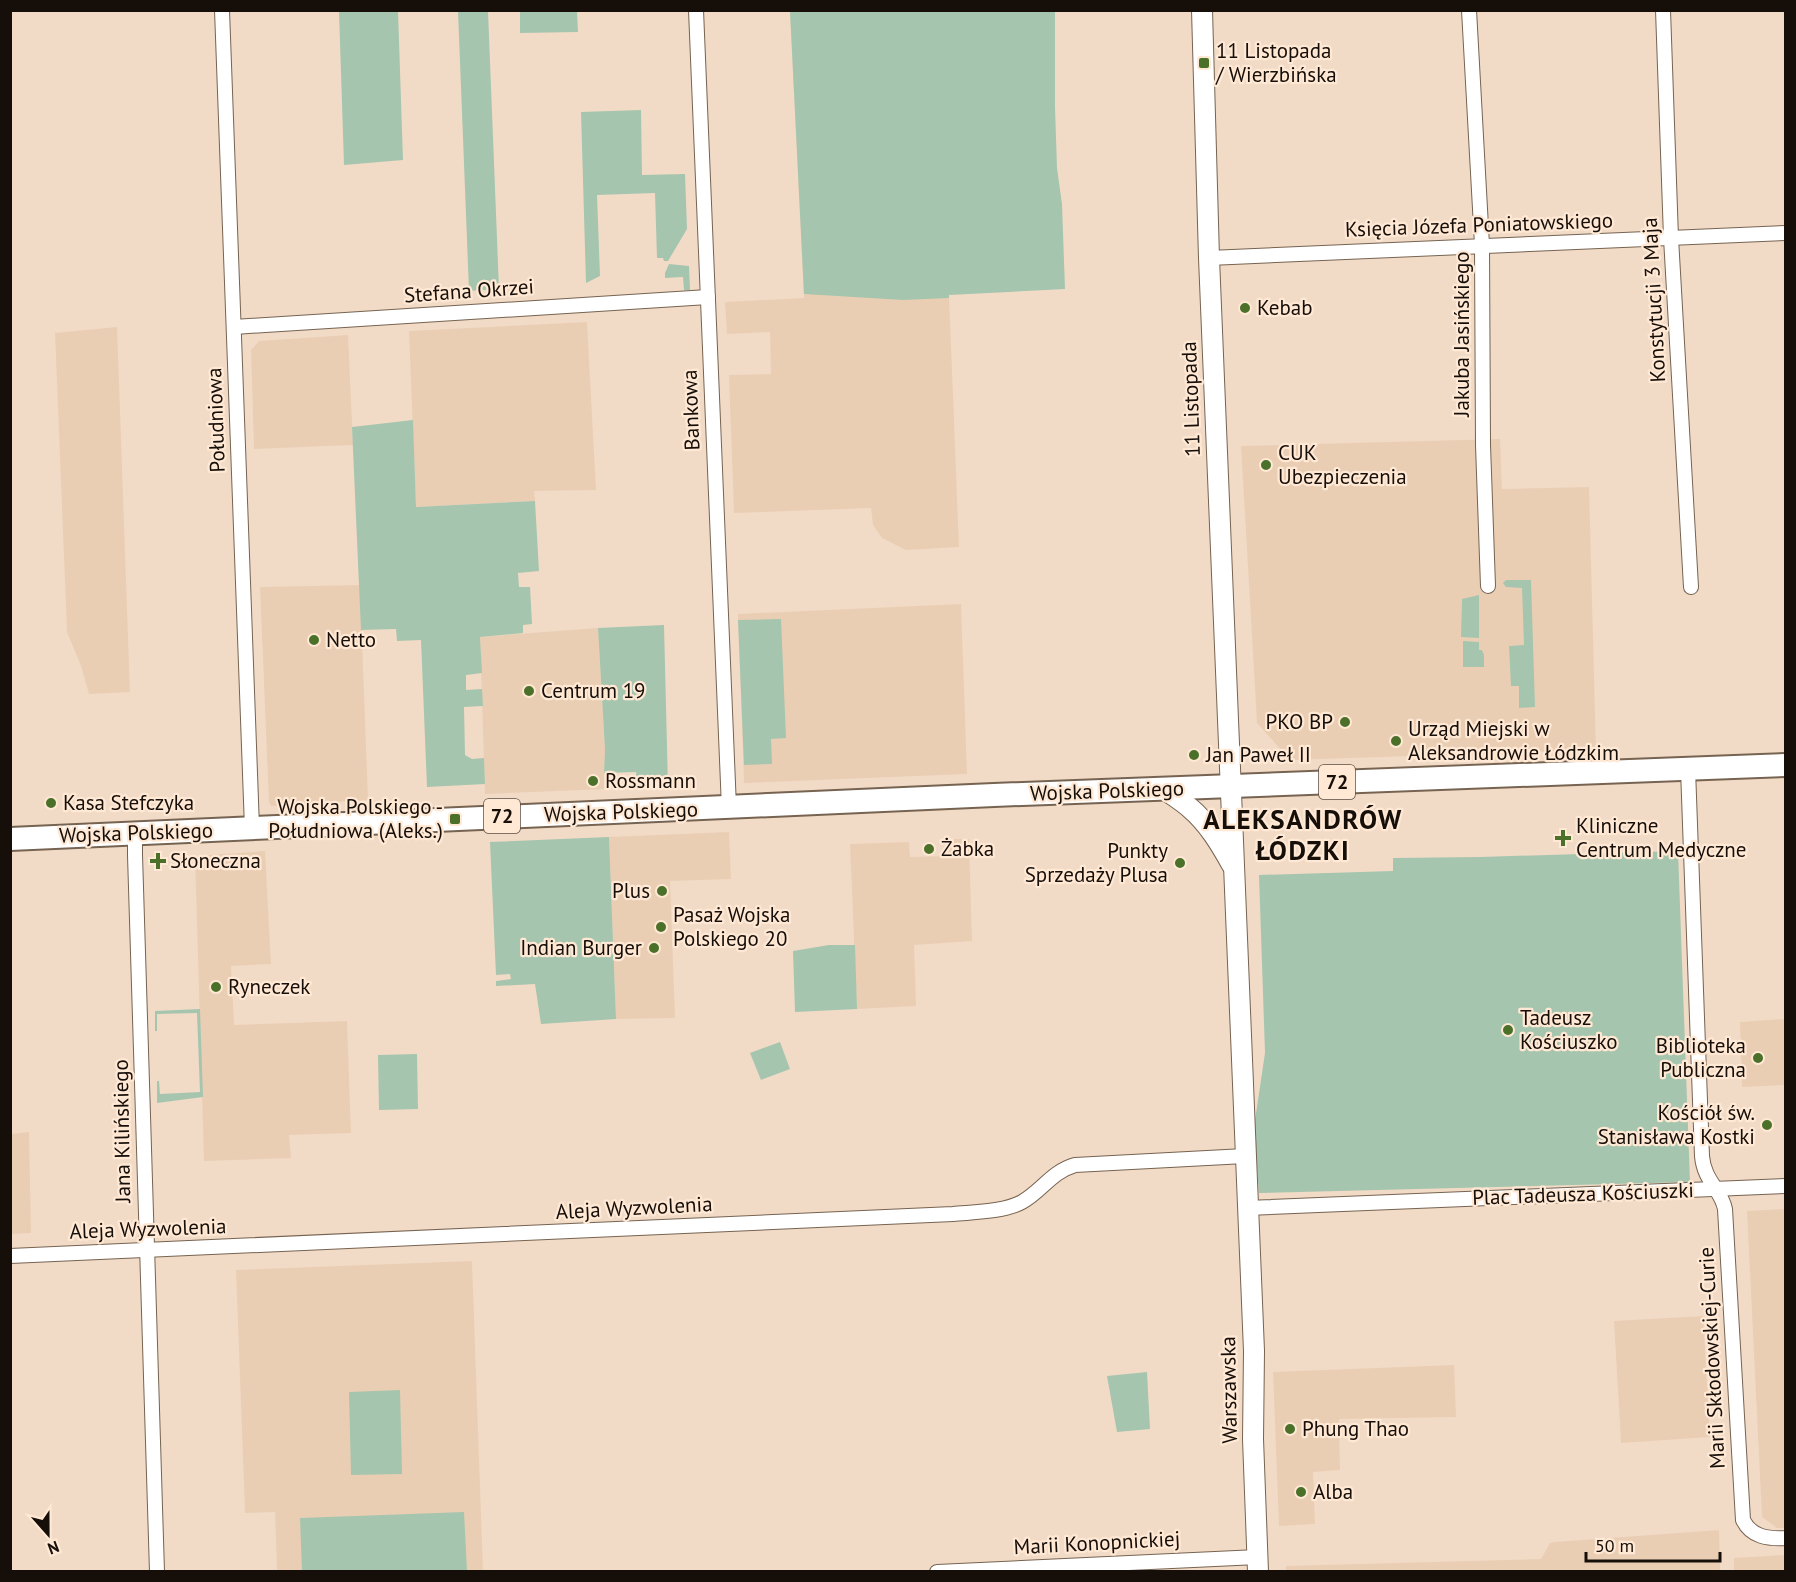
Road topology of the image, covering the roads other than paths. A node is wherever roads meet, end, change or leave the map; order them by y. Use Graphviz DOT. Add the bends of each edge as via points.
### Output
graph roads {
  1 [pos="222,10"];
  2 [pos="696,10"];
  3 [pos="1202,10"];
  4 [pos="1469,10"];
  5 [pos="1662,10"];
  6 [pos="1785,232"];
  7 [pos="1671,238"];
  8 [pos="1482,245"];
  9 [pos="1209,258"];
  10 [pos="708,297"];
  11 [pos="234,327"];
  12 [pos="1488,586"];
  13 [pos="1691,587"];
  14 [pos="1785,765"];
  15 [pos="1688,769"];
  16 [pos="1232,786"];
  17 [pos="1163,788"];
  18 [pos="729,808"];
  19 [pos="252,828"];
  20 [pos="135,833"];
  21 [pos="10,839"];
  22 [pos="1234,870"];
  23 [pos="1245,1156"];
  24 [pos="1785,1186"];
  25 [pos="1714,1189"];
  26 [pos="1247,1208"];
  27 [pos="146,1251"];
  28 [pos="10,1256"];
  29 [pos="1785,1538"];
  30 [pos="1258,1564"];
  31 [pos="157,1572"];
  32 [pos="938,1572"];
  1 -- 11 [label="street, Południowa"];
  2 -- 10 [label="street, Bankowa"];
  3 -- 9 [label="main road, 11 Listopada"];
  4 -- 8 [label="street, Jakuba Jasińskiego"];
  5 -- 7 [label="street, Konstytucji 3 Maja"];
  6 -- 7 [label="street, Księcia Józefa Poniatowskiego"];
  7 -- 8 [label="street, Księcia Józefa Poniatowskiego"];
  7 -- 13 [label="street, Konstytucji 3 Maja"];
  8 -- 9 [label="street, Księcia Józefa Poniatowskiego"];
  8 -- 12 [label="street, Jakuba Jasińskiego"];
  9 -- 16 [label="main road, 11 Listopada"];
  10 -- 11 [label="street, Stefana Okrzei"];
  10 -- 18 [label="street, Bankowa"];
  11 -- 19 [label="street, Południowa"];
  14 -- 15 [label="main road, 72"];
  15 -- 16 [label="main road, 72"];
  15 -- 25 [label="street, Plac Tadeusza Kościuszki" via="1700,1128 1703,1167"];
  16 -- 17 [label="main road, Wojska Polskiego / 72"];
  16 -- 22 [label="main road"];
  17 -- 18 [label="main road, Wojska Polskiego / 72"];
  17 -- 22 [label="main road" via="1199,816"];
  18 -- 19 [label="main road, Wojska Polskiego / 72"];
  19 -- 20 [label="main road, Wojska Polskiego / 72"];
  20 -- 21 [label="main road, Wojska Polskiego / 72"];
  20 -- 27 [label="street, Jana Kilińskiego"];
  22 -- 23 [label="main road"];
  23 -- 26 [label="main road"];
  23 -- 27 [label="street, Aleja Wyzwolenia" via="1075,1165 1056,1173 1021,1203 953,1214"];
  24 -- 25 [label="street"];
  25 -- 26 [label="street, Plac Tadeusza Kościuszki"];
  25 -- 29 [label="street, Marii Skłodowskiej-Curie" via="1725,1209 1743,1520 1754,1534"];
  26 -- 30 [label="main road, Warszawska"];
  27 -- 28 [label="street, Aleja Wyzwolenia"];
  27 -- 31 [label="street, Jana Kilińskiego"];
  30 -- 32 [label="street, Marii Konopnickiej"];
}
